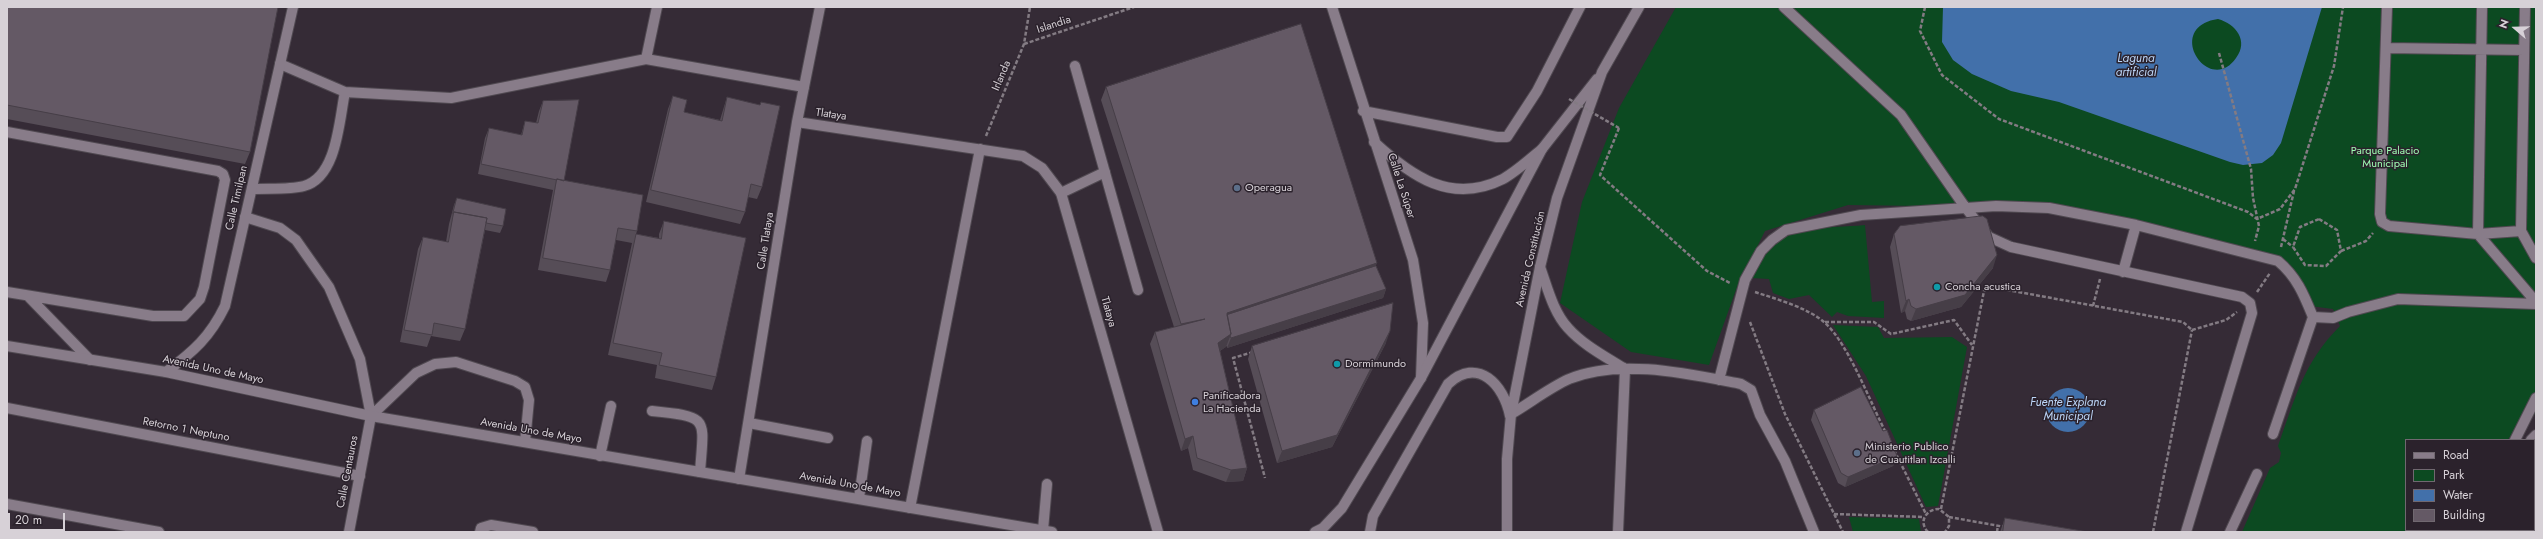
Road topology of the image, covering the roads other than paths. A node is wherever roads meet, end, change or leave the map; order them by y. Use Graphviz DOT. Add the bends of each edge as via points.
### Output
graph roads {
  1 [pos="293,7"];
  2 [pos="657,7"];
  3 [pos="820,7"];
  4 [pos="1332,7"];
  5 [pos="1580,7"];
  6 [pos="1639,7"];
  7 [pos="1784,7"];
  8 [pos="2387,7"];
  9 [pos="2482,7"];
  10 [pos="2525,7"];
  11 [pos="2387,48"];
  12 [pos="2481,50"];
  13 [pos="2524,50"];
  14 [pos="646,59"];
  15 [pos="280,64"];
  16 [pos="1075,66"];
  17 [pos="1602,72"];
  18 [pos="804,88"];
  19 [pos="345,92"];
  20 [pos="1364,110"];
  21 [pos="797,122"];
  22 [pos="7,132"];
  23 [pos="1373,140"];
  24 [pos="980,149"];
  25 [pos="1542,149"];
  26 [pos="1105,172"];
  27 [pos="252,189"];
  28 [pos="1062,193"];
  29 [pos="1964,207"];
  30 [pos="245,217"];
  31 [pos="2136,225"];
  32 [pos="2521,231"];
  33 [pos="2478,234"];
  34 [pos="2536,258"];
  35 [pos="1540,266"];
  36 [pos="2123,272"];
  37 [pos="1138,290"];
  38 [pos="7,292"];
  39 [pos="28,296"];
  40 [pos="2536,303"];
  41 [pos="2313,316"];
  42 [pos="7,346"];
  43 [pos="90,360"];
  44 [pos="1625,370"];
  45 [pos="166,372"];
  46 [pos="1421,378"];
  47 [pos="1719,380"];
  48 [pos="2536,398"];
  49 [pos="611,406"];
  50 [pos="7,408"];
  51 [pos="652,411"];
  52 [pos="1511,414"];
  53 [pos="371,416"];
  54 [pos="749,423"];
  55 [pos="1510,426"];
  56 [pos="2272,434"];
  57 [pos="828,438"];
  58 [pos="2515,439"];
  59 [pos="867,441"];
  60 [pos="526,442"];
  61 [pos="600,456"];
  62 [pos="700,472"];
  63 [pos="2257,474"];
  64 [pos="360,476"];
  65 [pos="739,479"];
  66 [pos="1047,484"];
  67 [pos="859,498"];
  68 [pos="7,504"];
  69 [pos="910,508"];
  70 [pos="1507,531"];
  71 [pos="159,532"];
  72 [pos="349,532"];
  73 [pos="480,532"];
  74 [pos="533,532"];
  75 [pos="1046,532"];
  76 [pos="1158,532"];
  77 [pos="1315,532"];
  78 [pos="1370,532"];
  79 [pos="1618,532"];
  80 [pos="1814,532"];
  81 [pos="2186,532"];
  82 [pos="2230,532"];
  1 -- 15 [label="street, Calle Timilpan"];
  2 -- 14 [label="street"];
  3 -- 18 [label="street, Calle Tlataya"];
  4 -- 20 [label="street, Calle La Súper"];
  5 -- 20 [label="street" via="1537,91 1507,137"];
  6 -- 17 [label="street, Avenida Constitución"];
  7 -- 29 [label="street" via="1901,115"];
  8 -- 11 [label="street"];
  9 -- 12 [label="street"];
  10 -- 13 [label="street"];
  11 -- 12 [label="street"];
  11 -- 33 [label="street" via="2380,214 2382,222 2389,226"];
  12 -- 13 [label="street"];
  12 -- 33 [label="street"];
  13 -- 32 [label="street"];
  14 -- 18 [label="street"];
  14 -- 19 [label="street" via="451,98"];
  15 -- 19 [label="street"];
  15 -- 27 [label="street, Calle Timilpan"];
  16 -- 26 [label="street"];
  17 -- 25 [label="street"];
  17 -- 35 [label="street, Avenida Constitución" via="1557,198"];
  18 -- 21 [label="street, Calle Tlataya"];
  19 -- 27 [label="street" via="329,164 319,179 304,186"];
  20 -- 23 [label="street, Calle La Súper"];
  21 -- 24 [label="street, Tlataya"];
  21 -- 54 [label="street, Calle Tlataya"];
  22 -- 39 [label="street" via="218,171 223,174 225,180 200,299 184,316 153,316"];
  23 -- 25 [label="street" via="1394,160 1443,188 1465,188 1502,179"];
  23 -- 46 [label="street, Calle La Súper" via="1413,260 1423,322"];
  24 -- 28 [label="street, Tlataya" via="1023,156 1042,168"];
  24 -- 69 [label="street"];
  25 -- 46 [label="street"];
  26 -- 28 [label="street"];
  26 -- 37 [label="street"];
  27 -- 30 [label="street, Calle Timilpan"];
  28 -- 76 [label="street, Tlataya"];
  29 -- 31 [label="street" via="2048,208"];
  29 -- 36 [label="street" via="1989,237 1998,243"];
  29 -- 47 [label="street" via="1861,215 1786,230 1761,251 1742,293"];
  30 -- 45 [label="street, Calle Timilpan" via="225,306 214,328 199,346"];
  30 -- 53 [label="street" via="280,228 296,240 329,287 360,359"];
  31 -- 36 [label="street"];
  31 -- 41 [label="street" via="2278,262 2290,271 2301,287"];
  32 -- 33 [label="street"];
  32 -- 34 [label="street"];
  33 -- 40 [label="street"];
  35 -- 44 [label="street" via="1556,310 1567,327 1584,343"];
  35 -- 52 [label="street, Avenida Constitución"];
  36 -- 81 [label="street" via="2242,297 2250,303 2252,313"];
  38 -- 39 [label="street"];
  39 -- 43 [label="street"];
  40 -- 41 [label="street" via="2398,298 2334,318"];
  41 -- 56 [label="street"];
  42 -- 43 [label="street, Avenida Uno de Mayo"];
  43 -- 45 [label="street, Avenida Uno de Mayo"];
  44 -- 47 [label="street" via="1659,371"];
  44 -- 52 [label="street" via="1588,374 1568,380"];
  44 -- 79 [label="street"];
  45 -- 53 [label="street, Avenida Uno de Mayo"];
  46 -- 77 [label="street" via="1342,508 1323,528"];
  47 -- 80 [label="street" via="1741,384 1751,390 1760,415 1785,460"];
  48 -- 58 [label="street"];
  49 -- 61 [label="street"];
  50 -- 64 [label="street, Retorno 1 Neptuno"];
  51 -- 62 [label="street" via="686,414 697,419 703,429"];
  52 -- 55 [label="street, Avenida Constitución"];
  53 -- 60 [label="street, Avenida Uno de Mayo"];
  53 -- 60 [label="street" via="416,373 435,364 456,362 526,387 529,400"];
  53 -- 64 [label="street, Calle Centauros"];
  54 -- 57 [label="street"];
  54 -- 65 [label="street, Calle Tlataya"];
  55 -- 70 [label="street, Avenida Constitución" via="1507,459"];
  55 -- 78 [label="street" via="1504,395 1491,379 1473,373 1453,380 1448,384 1372,516"];
  59 -- 67 [label="street"];
  60 -- 61 [label="street, Avenida Uno de Mayo"];
  61 -- 62 [label="street, Avenida Uno de Mayo"];
  62 -- 65 [label="street, Avenida Uno de Mayo"];
  63 -- 82 [label="street"];
  64 -- 72 [label="street, Calle Centauros"];
  65 -- 67 [label="street, Avenida Uno de Mayo"];
  66 -- 75 [label="street"];
  67 -- 69 [label="street, Avenida Uno de Mayo"];
  68 -- 71 [label="street"];
  69 -- 75 [label="street, Avenida Uno de Mayo"];
  73 -- 74 [label="street" via="481,528 491,525"];
}
